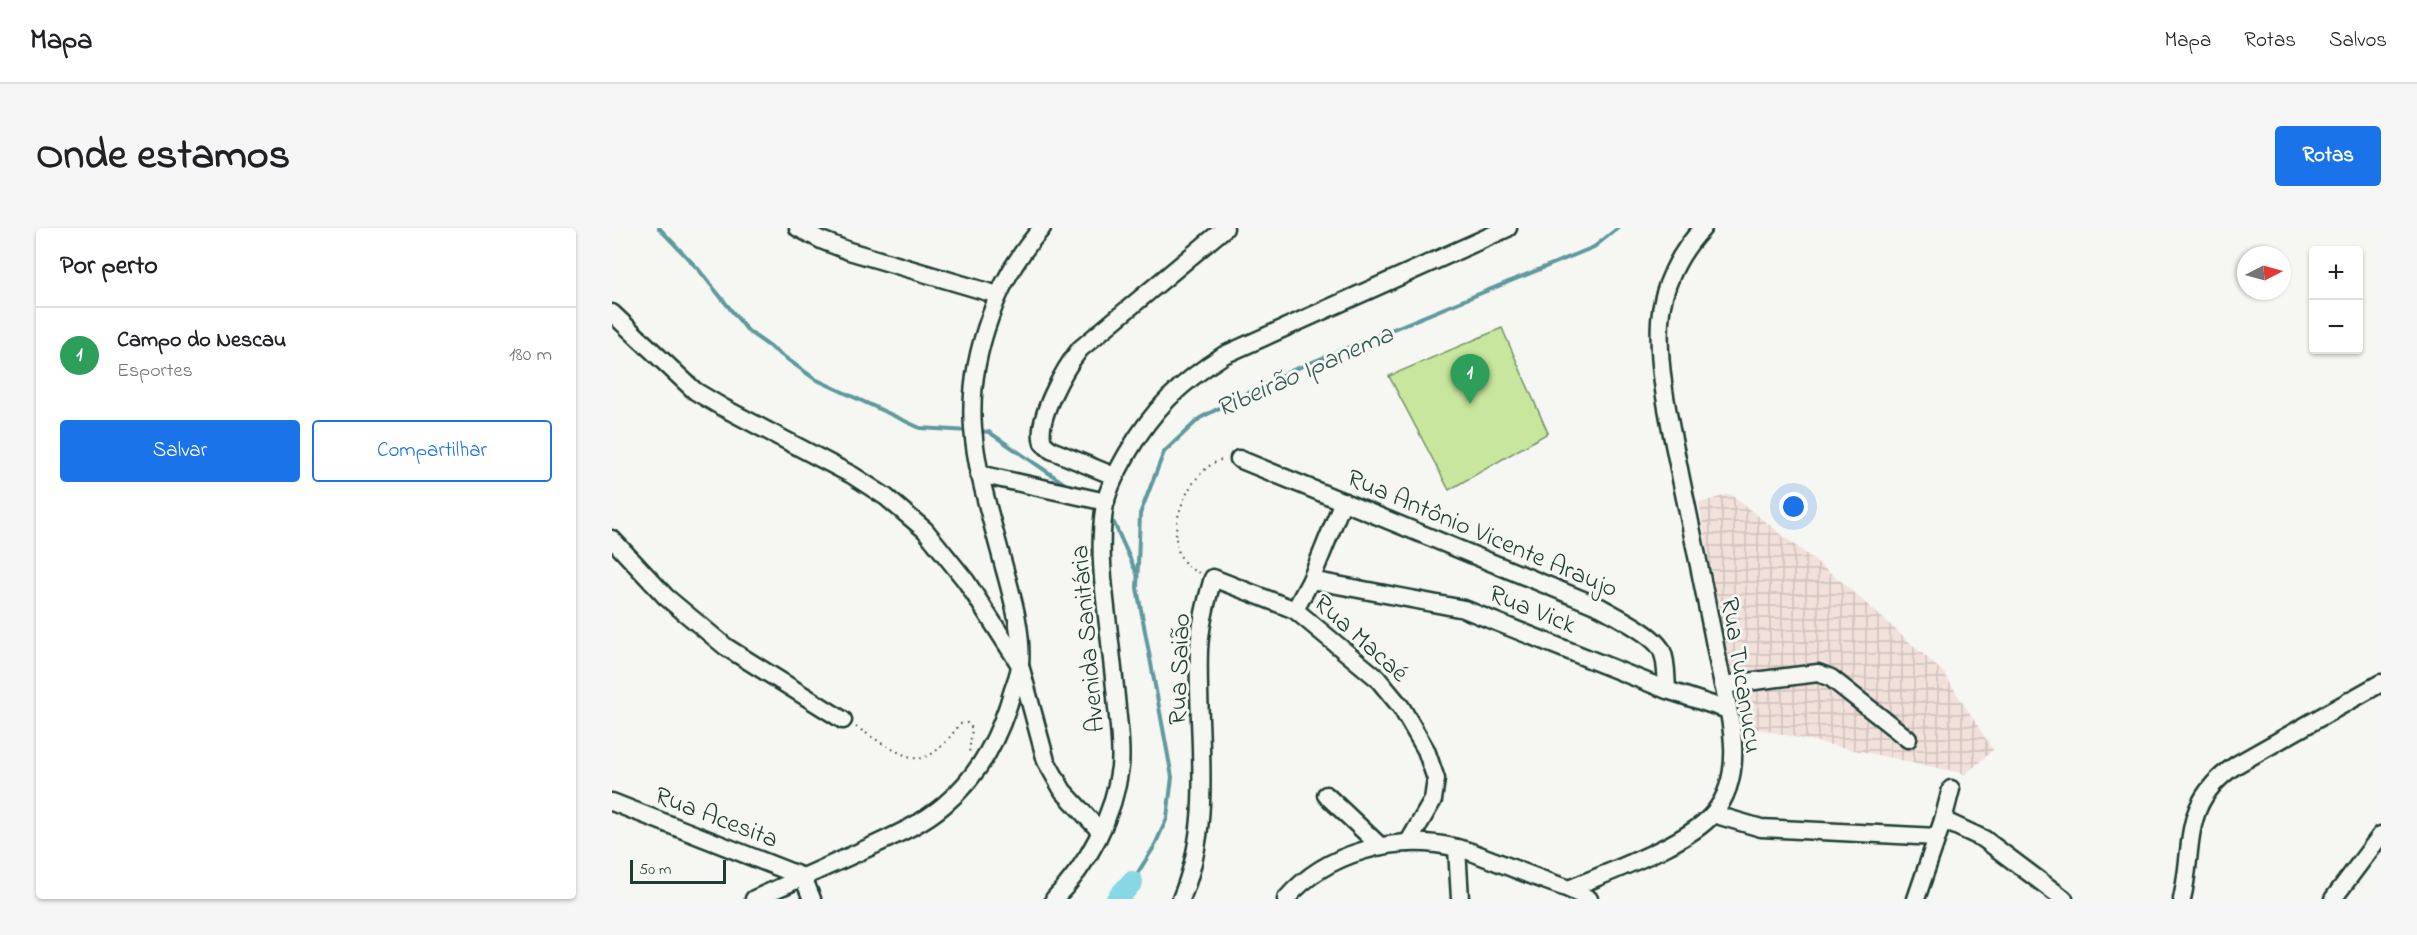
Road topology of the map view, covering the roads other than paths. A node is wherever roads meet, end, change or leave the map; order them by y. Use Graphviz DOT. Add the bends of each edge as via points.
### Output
graph roads {
  1 [pos="798,228"];
  2 [pos="1042,228"];
  3 [pos="1225,228"];
  4 [pos="1508,228"];
  5 [pos="1702,228"];
  6 [pos="998,295"];
  7 [pos="612,313"];
  8 [pos="1239,459"];
  9 [pos="979,474"];
  10 [pos="1114,476"];
  11 [pos="1343,501"];
  12 [pos="1106,502"];
  13 [pos="612,538"];
  14 [pos="1213,578"];
  15 [pos="1311,580"];
  16 [pos="1295,610"];
  17 [pos="1020,665"];
  18 [pos="2381,683"];
  19 [pos="1723,685"];
  20 [pos="1667,690"];
  21 [pos="1728,710"];
  22 [pos="843,720"];
  23 [pos="1908,739"];
  24 [pos="1951,789"];
  25 [pos="1326,795"];
  26 [pos="612,802"];
  27 [pos="1713,814"];
  28 [pos="1943,820"];
  29 [pos="1100,831"];
  30 [pos="2381,835"];
  31 [pos="1937,837"];
  32 [pos="1408,843"];
  33 [pos="1380,846"];
  34 [pos="1457,848"];
  35 [pos="803,877"];
  36 [pos="1569,889"];
  37 [pos="753,899"];
  38 [pos="812,899"];
  39 [pos="1054,899"];
  40 [pos="1181,899"];
  41 [pos="1286,899"];
  42 [pos="1460,899"];
  43 [pos="1589,899"];
  44 [pos="1916,899"];
  45 [pos="2064,899"];
  46 [pos="2182,899"];
  47 [pos="2333,899"];
  1 -- 6 [label="street" via="849,251"];
  2 -- 6 [label="street"];
  3 -- 10 [label="street" via="1080,349 1063,374 1041,433 1046,447"];
  4 -- 10 [label="street, Avenida Sanitária" via="1215,361 1171,393 1152,414"];
  5 -- 19 [label="street, Rua Tucanucu" via="1684,252 1664,295 1661,358"];
  6 -- 9 [label="street" via="977,357 972,393 973,440"];
  7 -- 17 [label="street" via="695,391 852,475 908,514 949,558"];
  8 -- 11 [label="street, Rua Antônio Vicente Araujo"];
  9 -- 12 [label="street"];
  9 -- 17 [label="street" via="1015,614"];
  10 -- 12 [label="street, Avenida Sanitária"];
  11 -- 15 [label="street"];
  11 -- 20 [label="street, Rua Antônio Vicente Araujo" via="1572,593 1624,620 1661,650"];
  12 -- 29 [label="street, Avenida Sanitária" via="1102,573 1120,729 1120,766"];
  13 -- 22 [label="street" via="666,597 726,647"];
  14 -- 16 [label="street, Rua Macaé"];
  14 -- 40 [label="street, Rua Saião" via="1203,613 1199,651 1200,822"];
  15 -- 16 [label="street"];
  15 -- 20 [label="street, Rua Vick" via="1464,609"];
  16 -- 32 [label="street, Rua Macaé" via="1384,686 1426,750 1435,772 1436,793"];
  17 -- 29 [label="street" via="1046,761 1063,791"];
  17 -- 35 [label="street" via="1002,727 963,787 917,824"];
  18 -- 46 [label="street" via="2222,774 2196,811"];
  19 -- 21 [label="street, Rua Tucanucu"];
  19 -- 23 [label="street" via="1818,673 1831,678"];
  20 -- 21 [label="street, Rua Vick"];
  21 -- 27 [label="street, Rua Tucanucu" via="1732,777"];
  24 -- 28 [label="street"];
  25 -- 33 [label="street"];
  26 -- 35 [label="street, Rua Acesita"];
  27 -- 31 [label="street" via="1761,828"];
  27 -- 36 [label="street, Rua Tucanucu" via="1687,837"];
  28 -- 31 [label="street"];
  28 -- 45 [label="street" via="1984,839"];
  29 -- 39 [label="street, Avenida Sanitária" via="1089,856"];
  30 -- 47 [label="street"];
  31 -- 44 [label="street"];
  32 -- 33 [label="street"];
  32 -- 34 [label="street"];
  33 -- 41 [label="street" via="1320,870"];
  34 -- 36 [label="street"];
  34 -- 42 [label="street"];
  35 -- 37 [label="street"];
  35 -- 38 [label="street"];
  36 -- 43 [label="street"];
}
